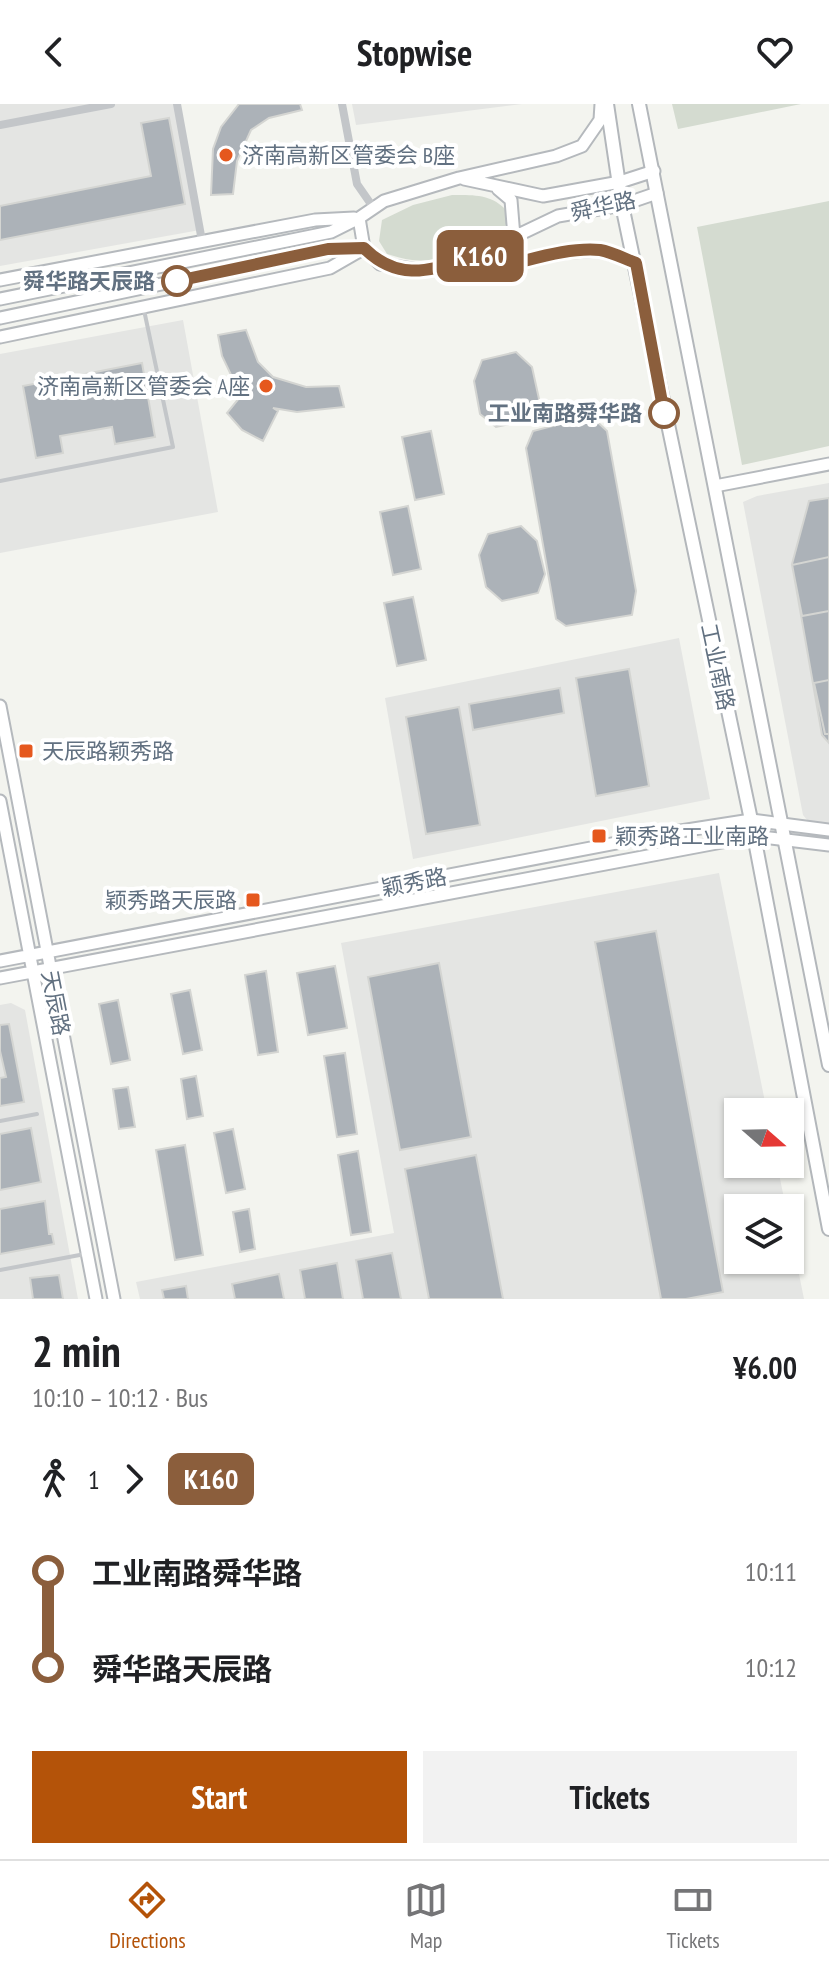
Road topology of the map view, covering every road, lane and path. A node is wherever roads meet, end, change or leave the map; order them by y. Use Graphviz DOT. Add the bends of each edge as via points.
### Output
graph roads {
  1 [pos="111,104"];
  2 [pos="177,104"];
  3 [pos="342,104"];
  4 [pos="601,104"];
  5 [pos="607,104"];
  6 [pos="639,104"];
  7 [pos="0,125"];
  8 [pos="654,171"];
  9 [pos="459,178"];
  10 [pos="620,182"];
  11 [pos="494,186"];
  12 [pos="657,193"];
  13 [pos="622,205"];
  14 [pos="373,207"];
  15 [pos="359,218"];
  16 [pos="514,237"];
  17 [pos="202,241"];
  18 [pos="364,248"];
  19 [pos="480,256"];
  20 [pos="636,263"];
  21 [pos="0,280"];
  22 [pos="0,299"];
  23 [pos="144,308"];
  24 [pos="0,318"];
  25 [pos="0,337"];
  26 [pos="829,464"];
  27 [pos="0,481"];
  28 [pos="715,486"];
  29 [pos="0,706"];
  30 [pos="0,801"];
  31 [pos="751,820"];
  32 [pos="780,823"];
  33 [pos="829,830"];
  34 [pos="754,836"];
  35 [pos="784,839"];
  36 [pos="829,845"];
  37 [pos="46,952"];
  38 [pos="29,955"];
  39 [pos="0,961"];
  40 [pos="50,969"];
  41 [pos="32,972"];
  42 [pos="0,978"];
  43 [pos="829,1065"];
  44 [pos="37,1114"];
  45 [pos="0,1121"];
  46 [pos="829,1229"];
  47 [pos="88,1254"];
  48 [pos="0,1270"];
  49 [pos="96,1299"];
  50 [pos="114,1299"];
  1 -- 7 [label="street"];
  2 -- 17 [label="street"];
  3 -- 14 [label="street" via="357,184"];
  4 -- 9 [label="main road" via="600,120 582,146"];
  5 -- 10 [label="main road, 工业南路"];
  6 -- 8 [label="main road, 工业南路"];
  8 -- 10 [label="main road, 舜华路"];
  8 -- 12 [label="main road, 工业南路"];
  9 -- 11 [label="main road, 舜华路"];
  9 -- 14 [label="main road, 舜华路"];
  10 -- 11 [label="main road, 舜华路" via="543,196"];
  10 -- 13 [label="main road, 工业南路"];
  11 -- 16 [label="main road" via="511,200"];
  12 -- 13 [label="main road, 舜华路"];
  12 -- 28 [label="main road, 工业南路"];
  13 -- 16 [label="main road, 舜华路" via="558,216"];
  13 -- 20 [label="main road, 工业南路"];
  14 -- 15 [label="main road, 舜华路"];
  15 -- 17 [label="main road" via="315,220"];
  15 -- 18 [label="main road"];
  15 -- 22 [label="main road, 舜华路" via="331,232"];
  16 -- 19 [label="main road, 舜华路"];
  17 -- 21 [label="main road"];
  18 -- 19 [label="main road, 舜华路" via="380,264 405,270 424,271"];
  18 -- 23 [label="main road" via="330,268"];
  18 -- 24 [label="main road" via="328,249"];
  19 -- 20 [label="main road" via="499,267 599,250"];
  20 -- 31 [label="main road, 工业南路"];
  23 -- 25 [label="main road"];
  23 -- 27 [label="lane" via="173,447"];
  26 -- 28 [label="main road"];
  28 -- 32 [label="main road, 工业南路"];
  29 -- 37 [label="main road, 天辰路"];
  30 -- 38 [label="main road, 天辰路"];
  31 -- 32 [label="main road, 颖秀路"];
  31 -- 34 [label="main road, 工业南路"];
  31 -- 37 [label="main road, 颖秀路"];
  32 -- 33 [label="main road, 颖秀路"];
  32 -- 35 [label="main road, 工业南路"];
  34 -- 35 [label="main road, 颖秀路"];
  34 -- 40 [label="main road, 颖秀路"];
  34 -- 46 [label="main road, 工业南路"];
  35 -- 36 [label="main road, 颖秀路"];
  35 -- 43 [label="main road, 工业南路"];
  37 -- 38 [label="main road, 颖秀路"];
  37 -- 40 [label="main road, 天辰路"];
  38 -- 39 [label="main road, 颖秀路"];
  38 -- 41 [label="main road, 天辰路"];
  40 -- 41 [label="main road, 颖秀路"];
  40 -- 50 [label="main road, 天辰路"];
  41 -- 42 [label="main road, 颖秀路"];
  41 -- 47 [label="main road, 天辰路"];
  44 -- 45 [label="lane"];
  47 -- 48 [label="lane"];
  47 -- 49 [label="main road, 天辰路"];
}
